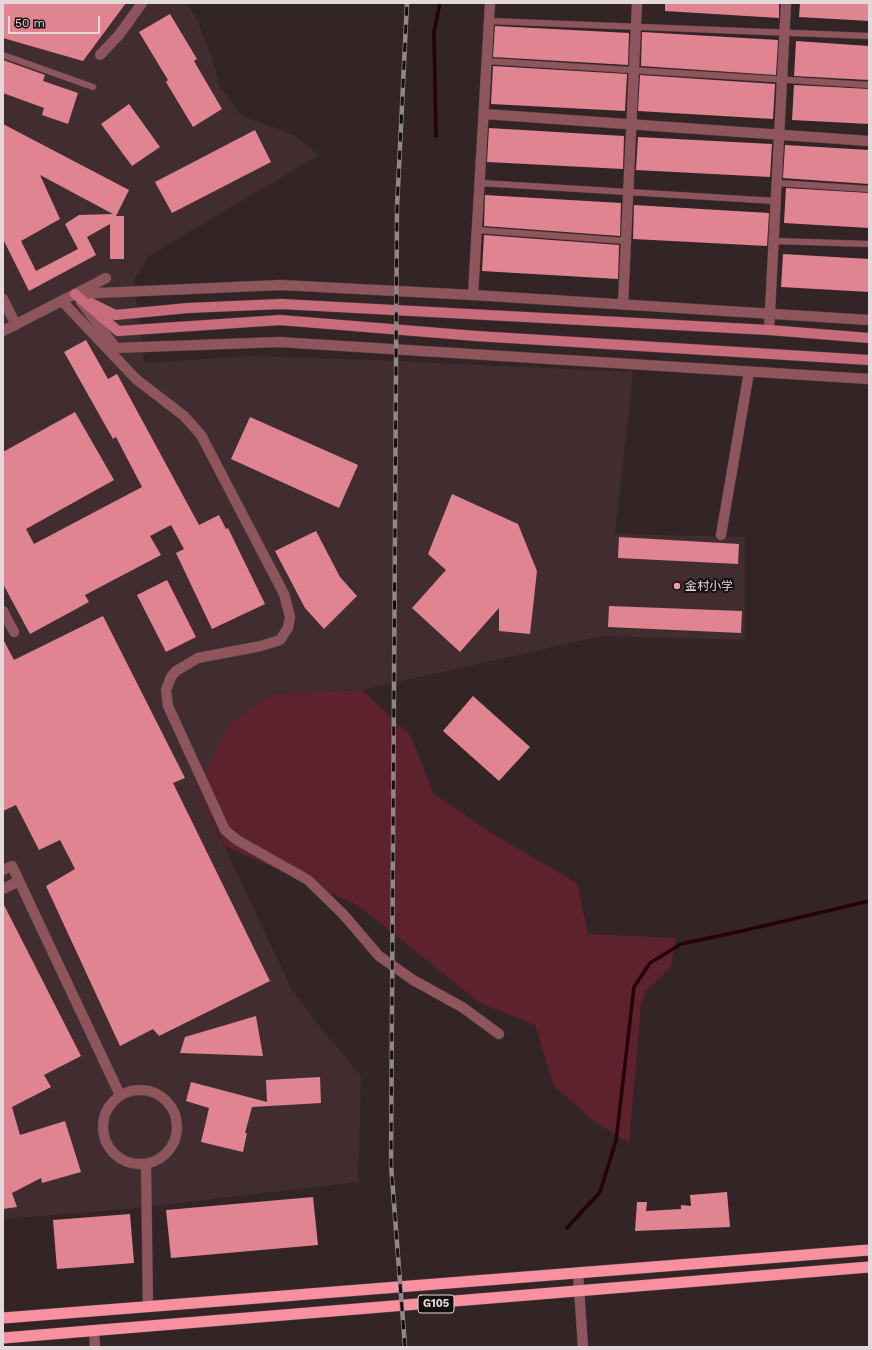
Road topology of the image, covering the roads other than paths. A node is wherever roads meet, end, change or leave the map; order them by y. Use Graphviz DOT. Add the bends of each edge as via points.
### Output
graph roads {
  1 [pos="142,3"];
  2 [pos="490,3"];
  3 [pos="637,3"];
  4 [pos="786,3"];
  5 [pos="489,21"];
  6 [pos="636,27"];
  7 [pos="785,33"];
  8 [pos="869,36"];
  9 [pos="3,55"];
  10 [pos="100,55"];
  11 [pos="486,61"];
  12 [pos="634,70"];
  13 [pos="782,80"];
  14 [pos="869,85"];
  15 [pos="93,87"];
  16 [pos="484,114"];
  17 [pos="632,124"];
  18 [pos="779,135"];
  19 [pos="869,141"];
  20 [pos="480,183"];
  21 [pos="777,184"];
  22 [pos="869,189"];
  23 [pos="628,192"];
  24 [pos="776,201"];
  25 [pos="477,230"];
  26 [pos="626,241"];
  27 [pos="774,241"];
  28 [pos="869,244"];
  29 [pos="106,278"];
  30 [pos="75,294"];
  31 [pos="473,295"];
  32 [pos="3,299"];
  33 [pos="62,301"];
  34 [pos="623,304"];
  35 [pos="770,313"];
  36 [pos="869,320"];
  37 [pos="16,325"];
  38 [pos="769,330"];
  39 [pos="3,331"];
  40 [pos="869,338"];
  41 [pos="869,360"];
  42 [pos="749,372"];
  43 [pos="869,379"];
  44 [pos="721,535"];
  45 [pos="3,611"];
  46 [pos="14,632"];
  47 [pos="3,870"];
  48 [pos="20,881"];
  49 [pos="3,889"];
  50 [pos="499,1034"];
  51 [pos="120,1095"];
  52 [pos="146,1164"];
  53 [pos="869,1250"];
  54 [pos="869,1267"];
  55 [pos="578,1274"];
  56 [pos="580,1292"];
  57 [pos="148,1307"];
  58 [pos="3,1318"];
  59 [pos="94,1331"];
  60 [pos="3,1338"];
  61 [pos="95,1347"];
  62 [pos="583,1347"];
  1 -- 10 [label="street" via="119,35"];
  2 -- 5 [label="street"];
  3 -- 6 [label="street"];
  4 -- 7 [label="street"];
  5 -- 6 [label="lane"];
  5 -- 11 [label="street"];
  6 -- 7 [label="lane"];
  6 -- 12 [label="street"];
  7 -- 8 [label="lane"];
  7 -- 13 [label="street"];
  9 -- 15 [label="lane"];
  11 -- 12 [label="lane"];
  11 -- 16 [label="street"];
  12 -- 13 [label="lane"];
  12 -- 17 [label="street"];
  13 -- 14 [label="lane"];
  13 -- 18 [label="street"];
  16 -- 17 [label="street"];
  16 -- 20 [label="street"];
  17 -- 18 [label="street"];
  17 -- 23 [label="street"];
  18 -- 19 [label="street"];
  18 -- 21 [label="street"];
  20 -- 23 [label="lane"];
  20 -- 25 [label="street"];
  21 -- 22 [label="lane"];
  21 -- 24 [label="street"];
  23 -- 24 [label="lane"];
  23 -- 26 [label="street"];
  24 -- 27 [label="street"];
  25 -- 26 [label="lane"];
  25 -- 31 [label="street"];
  26 -- 34 [label="street"];
  27 -- 28 [label="lane"];
  27 -- 35 [label="street"];
  29 -- 30 [label="street"];
  30 -- 31 [label="street" via="281,285"];
  30 -- 33 [label="street"];
  30 -- 38 [label="main road" via="116,315 188,308 281,304"];
  30 -- 41 [label="main road" via="118,331 280,320 476,336"];
  30 -- 42 [label="street" via="116,348 279,342"];
  31 -- 34 [label="street"];
  32 -- 37 [label="street"];
  33 -- 37 [label="street"];
  33 -- 50 [label="street" via="136,379 184,416 201,435 284,594 290,617 288,628 280,640 198,658 176,671 166,690 172,713 225,830 308,880 344,914 379,956 413,980 462,1007"];
  34 -- 35 [label="street"];
  35 -- 36 [label="street"];
  35 -- 38 [label="street"];
  37 -- 39 [label="street"];
  38 -- 40 [label="main road"];
  42 -- 43 [label="street"];
  42 -- 44 [label="street"];
  45 -- 46 [label="street"];
  47 -- 48 [label="street" via="12,866"];
  48 -- 49 [label="street"];
  48 -- 51 [label="street"];
  51 -- 52 [label="street" via="111,1103 105,1114 104,1138 118,1157 128,1163"];
  51 -- 52 [label="street" via="131,1090 156,1093 167,1100 174,1110 178,1123 177,1136 172,1147 164,1157"];
  52 -- 57 [label="street"];
  53 -- 55 [label="highway, G105"];
  54 -- 56 [label="highway, G105"];
  55 -- 56 [label="street"];
  55 -- 57 [label="highway, G105"];
  56 -- 59 [label="highway, G105"];
  56 -- 62 [label="street"];
  57 -- 58 [label="highway, G105"];
  59 -- 60 [label="highway, G105"];
  59 -- 61 [label="street"];
}
